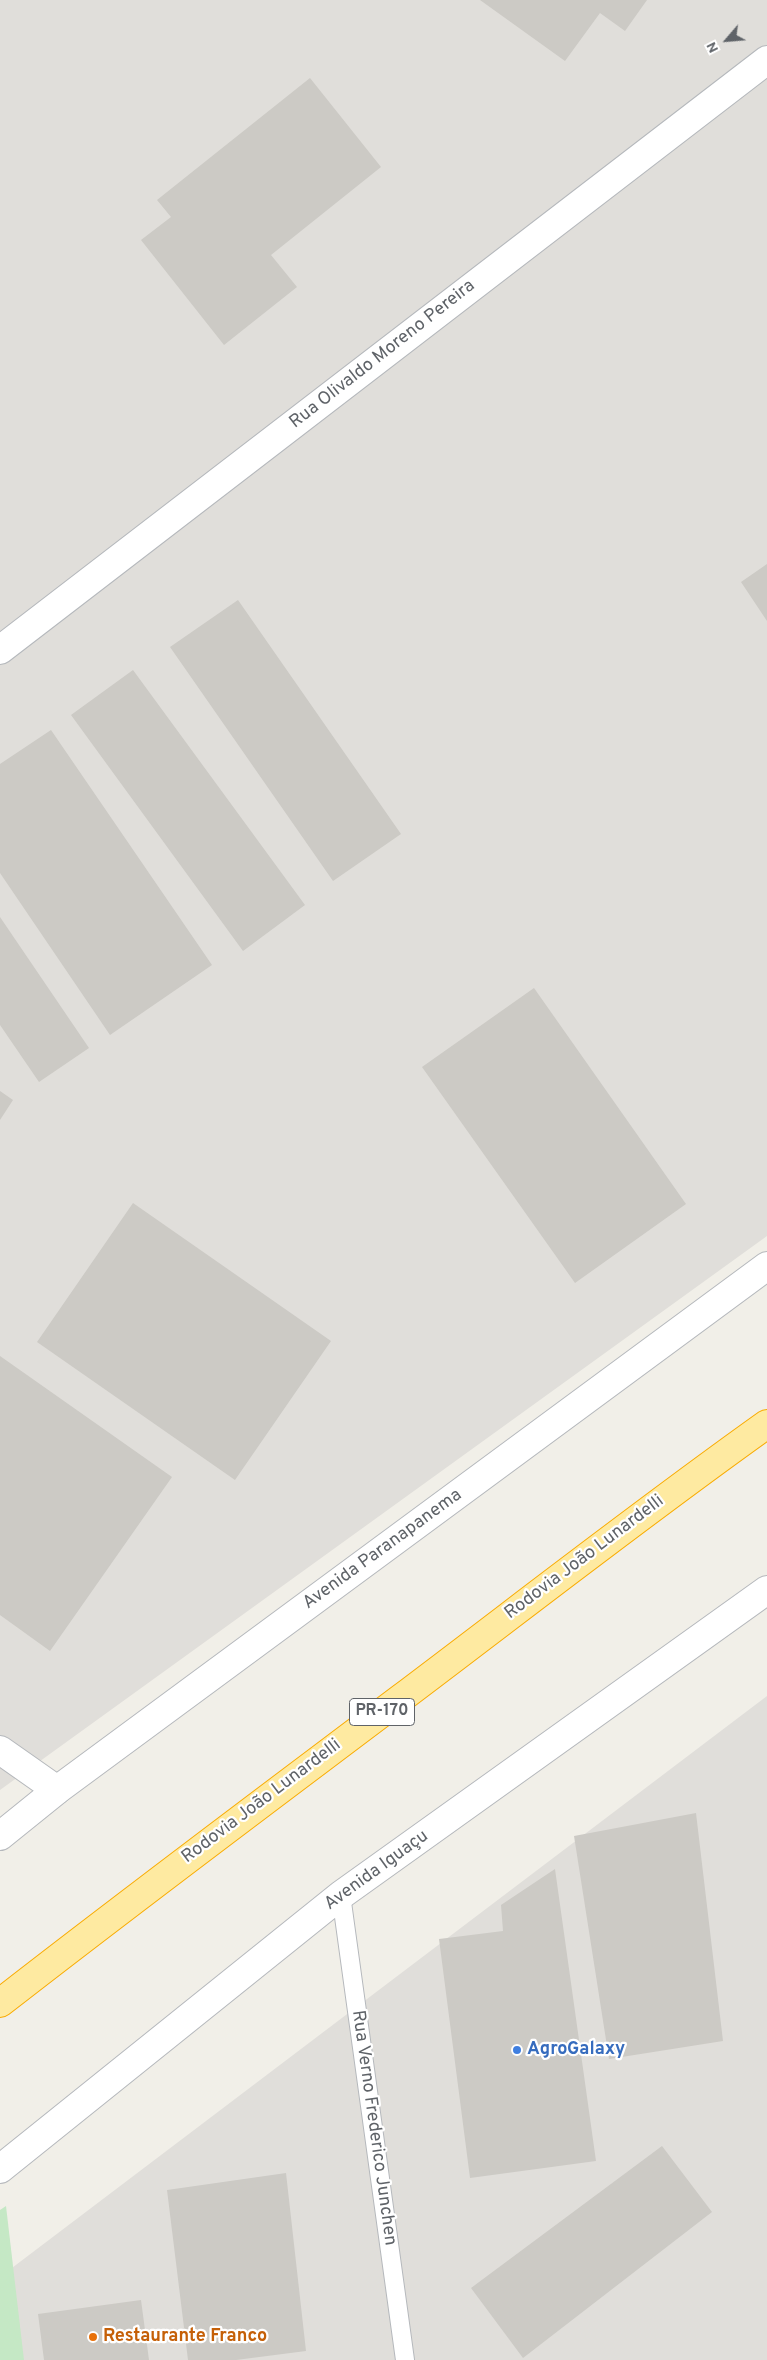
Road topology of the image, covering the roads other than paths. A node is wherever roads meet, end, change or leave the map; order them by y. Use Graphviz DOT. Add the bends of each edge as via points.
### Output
graph roads {
  1 [pos="767,60"];
  2 [pos="0,650"];
  3 [pos="767,1266"];
  4 [pos="767,1424"];
  5 [pos="767,1590"];
  6 [pos="0,1750"];
  7 [pos="57,1790"];
  8 [pos="0,1836"];
  9 [pos="342,1895"];
  10 [pos="0,2003"];
  11 [pos="0,2169"];
  12 [pos="405,2360"];
  1 -- 2 [label="street, Rua Olivaldo Moreno Pereira"];
  3 -- 7 [label="street, Avenida Paranapanema"];
  4 -- 10 [label="highway, Rodovia João Lunardelli / PR-170" via="661,1500"];
  5 -- 9 [label="street, Avenida Iguaçu"];
  6 -- 7 [label="street"];
  7 -- 8 [label="street, Avenida Paranapanema"];
  9 -- 11 [label="street, Avenida Iguaçu"];
  9 -- 12 [label="lane, Rua Verno Frederico Junchen"];
}
